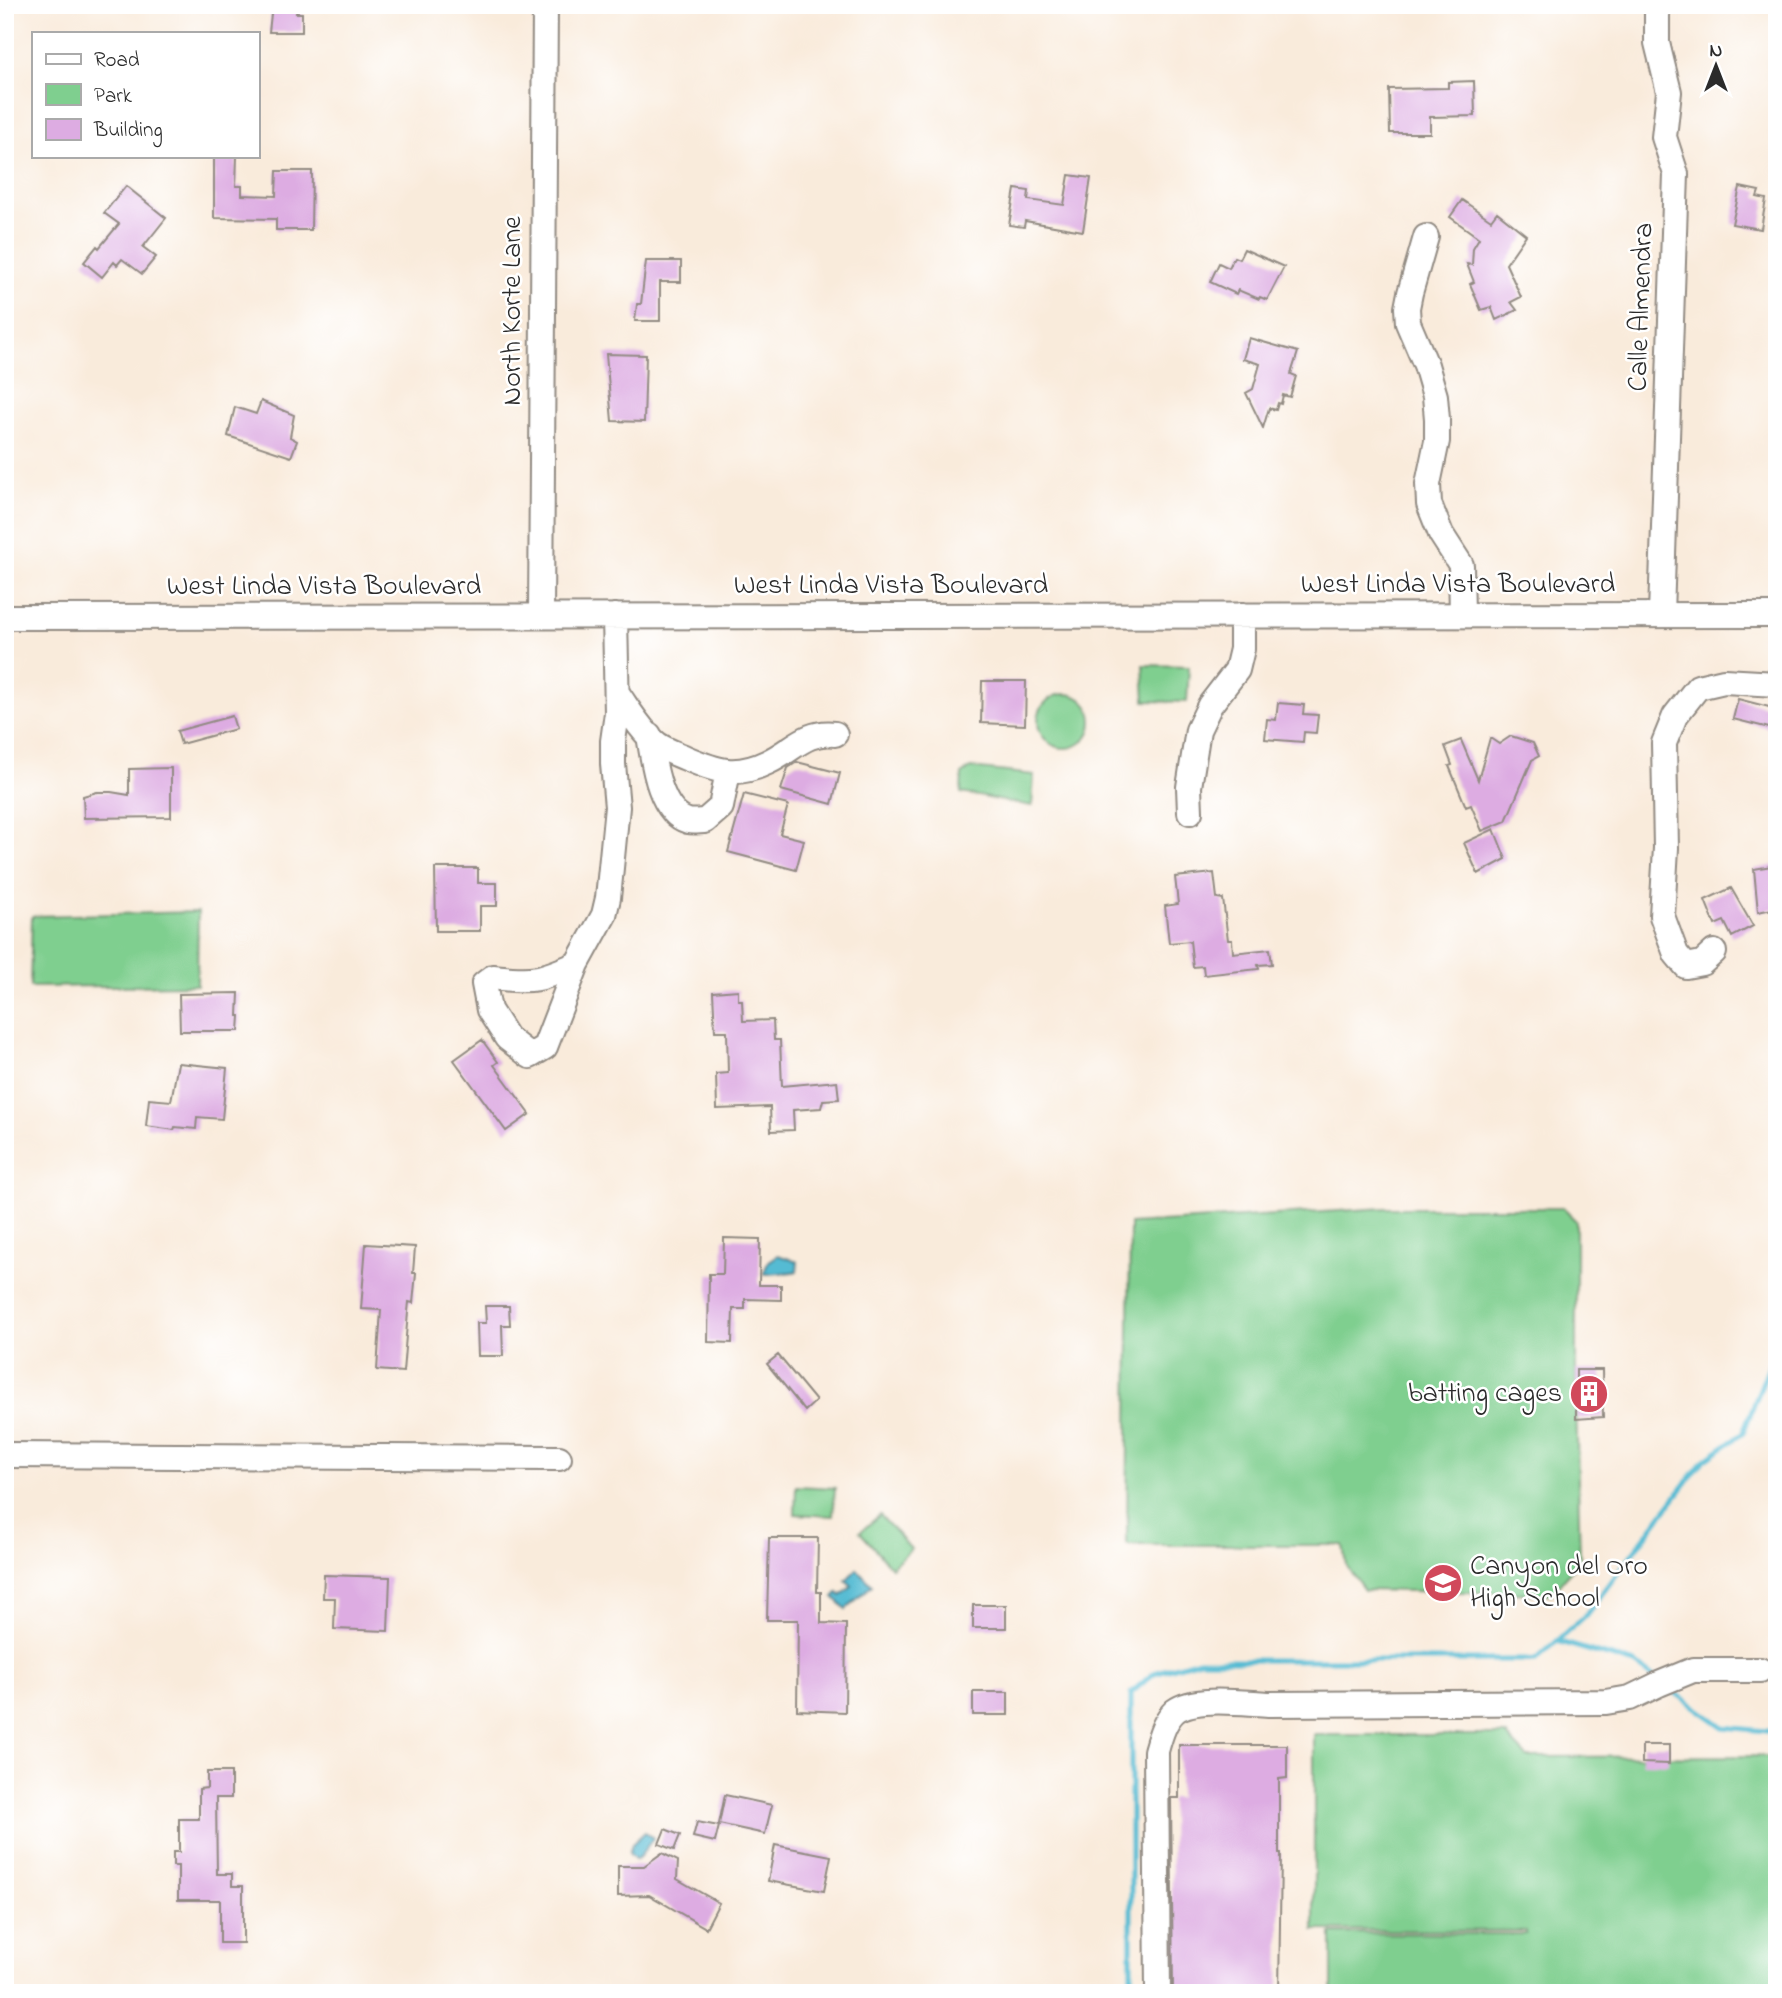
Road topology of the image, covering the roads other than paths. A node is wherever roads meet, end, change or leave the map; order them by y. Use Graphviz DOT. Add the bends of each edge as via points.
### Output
graph roads {
  1 [pos="545,5"];
  2 [pos="1657,5"];
  3 [pos="1426,237"];
  4 [pos="1661,614"];
  5 [pos="1242,615"];
  6 [pos="1462,615"];
  7 [pos="1777,615"];
  8 [pos="541,616"];
  9 [pos="615,616"];
  10 [pos="5,617"];
  11 [pos="1777,684"];
  12 [pos="617,694"];
  13 [pos="835,734"];
  14 [pos="649,735"];
  15 [pos="728,771"];
  16 [pos="1191,812"];
  17 [pos="1714,952"];
  18 [pos="577,964"];
  19 [pos="5,1455"];
  20 [pos="559,1458"];
  21 [pos="1760,1670"];
  22 [pos="1158,1993"];
  1 -- 8 [label="street, North Korte Lane"];
  2 -- 4 [label="street, Calle Almendra" via="1657,43 1669,83 1664,137 1676,174"];
  3 -- 6 [label="street" via="1410,293 1408,323 1435,396 1437,441 1428,484 1429,504 1461,565"];
  4 -- 6 [label="street, West Linda Vista Boulevard"];
  4 -- 7 [label="street, West Linda Vista Boulevard"];
  5 -- 6 [label="street, West Linda Vista Boulevard"];
  5 -- 9 [label="street, West Linda Vista Boulevard"];
  5 -- 16 [label="street" via="1237,670 1210,705 1198,730 1189,787"];
  8 -- 9 [label="street, West Linda Vista Boulevard"];
  8 -- 10 [label="street, West Linda Vista Boulevard"];
  9 -- 12 [label="street"];
  11 -- 17 [label="street" via="1724,681 1698,687 1675,716 1664,743 1666,848 1661,916 1676,954 1686,966 1702,963"];
  12 -- 14 [label="street"];
  12 -- 18 [label="street" via="613,741 617,807 608,898 604,915"];
  13 -- 15 [label="street" via="822,733 794,744 769,762"];
  14 -- 15 [label="street" via="678,754"];
  14 -- 15 [label="street" via="663,796 673,813 688,821 705,821 721,807"];
  19 -- 20 [label="street"];
  21 -- 22 [label="street" via="1693,1670 1630,1698 1606,1702 1212,1702 1177,1710 1160,1734 1156,1751"];
}
